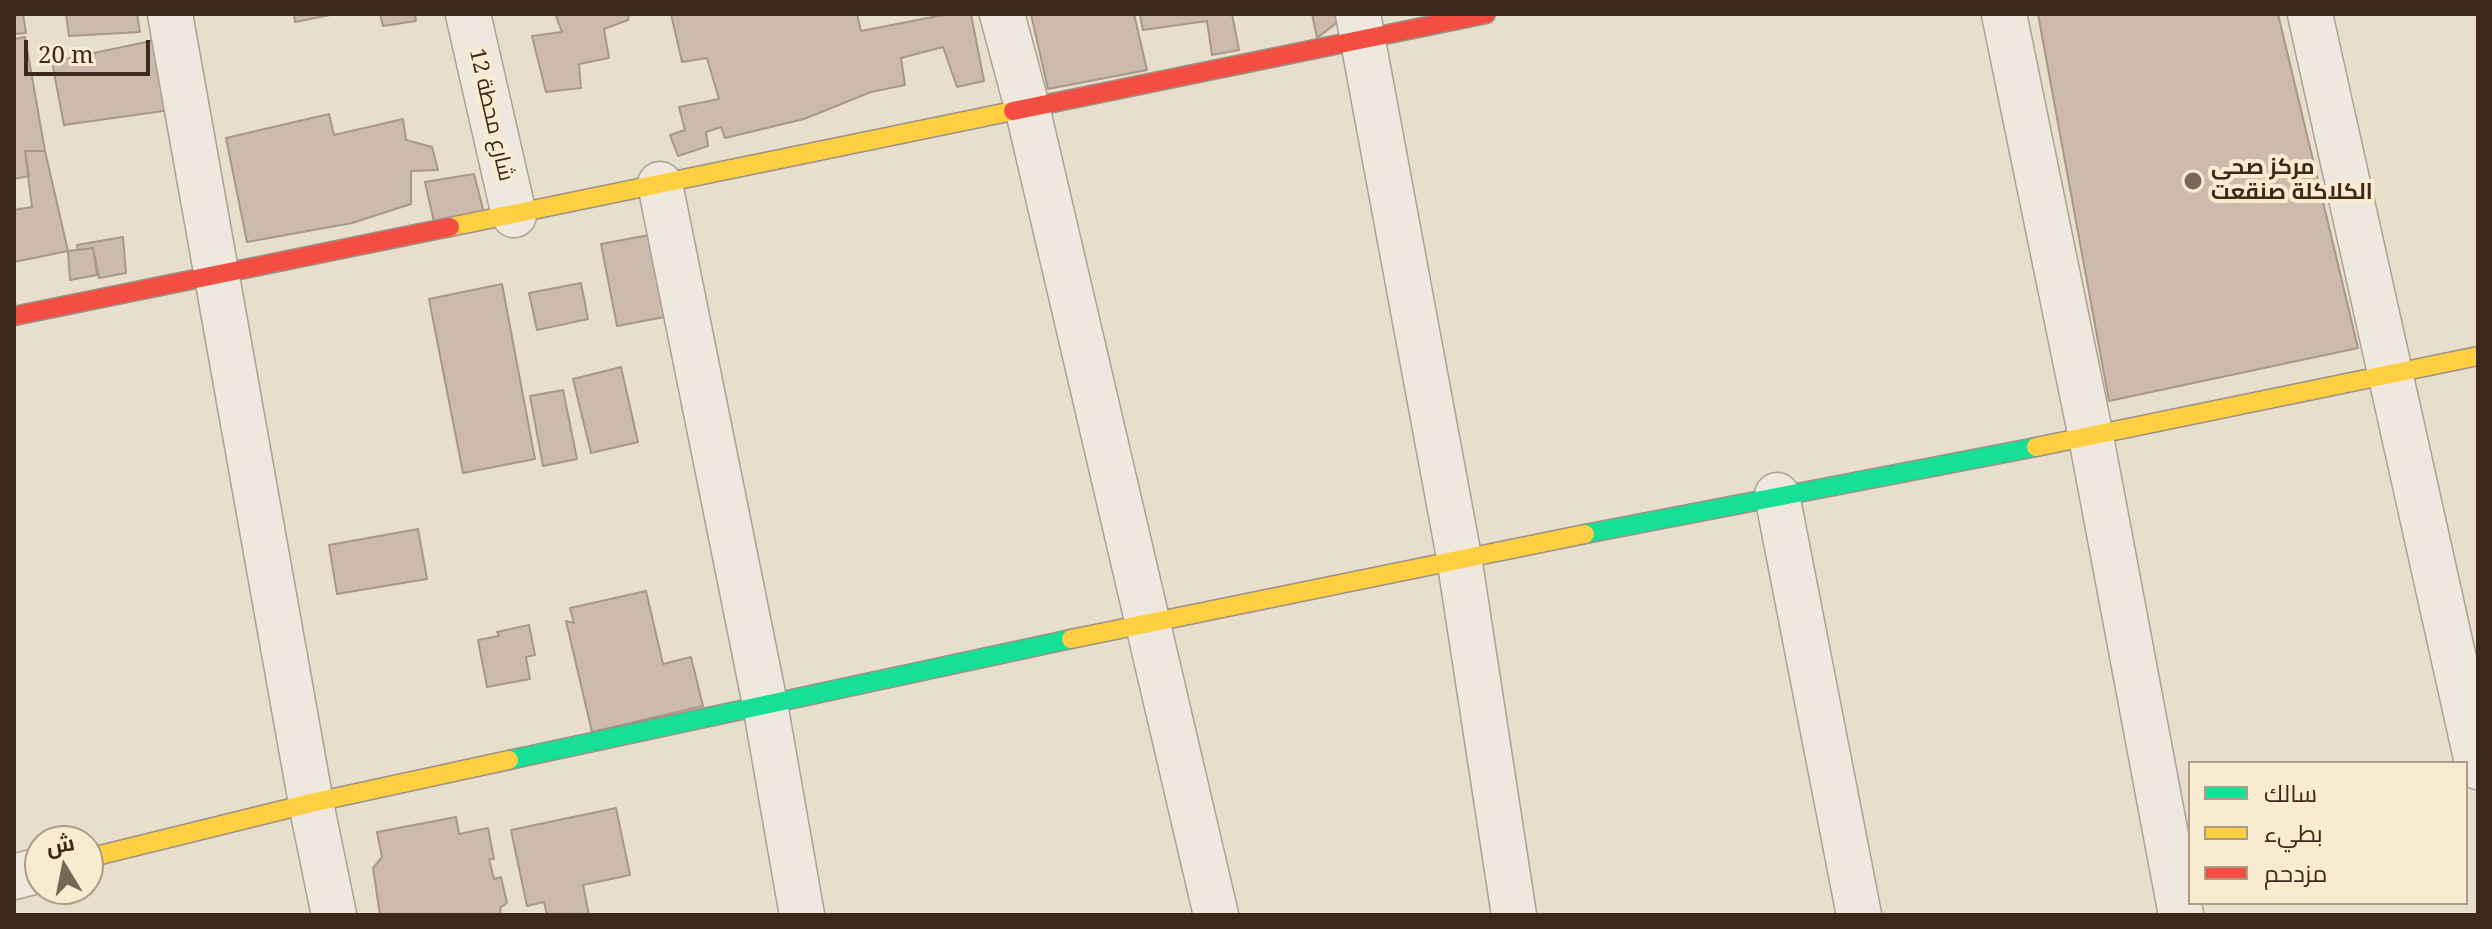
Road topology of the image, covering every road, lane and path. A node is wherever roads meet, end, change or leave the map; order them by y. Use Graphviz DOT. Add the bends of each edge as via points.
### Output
graph roads {
  1 [pos="170,14"];
  2 [pos="468,14"];
  3 [pos="1002,14"];
  4 [pos="1486,14"];
  5 [pos="2004,14"];
  6 [pos="2310,14"];
  7 [pos="1360,26"];
  8 [pos="1027,107"];
  9 [pos="660,184"];
  10 [pos="514,215"];
  11 [pos="216,276"];
  12 [pos="14,316"];
  13 [pos="2478,356"];
  14 [pos="2391,376"];
  15 [pos="2091,437"];
  16 [pos="1777,495"];
  17 [pos="1459,557"];
  18 [pos="1148,622"];
  19 [pos="765,704"];
  20 [pos="2478,767"];
  21 [pos="311,803"];
  22 [pos="104,854"];
  23 [pos="334,915"];
  24 [pos="802,915"];
  25 [pos="1216,915"];
  26 [pos="1514,915"];
  27 [pos="1859,915"];
  28 [pos="2181,915"];
  1 -- 11 [label="street"];
  2 -- 10 [label="street, شارع محطة 12"];
  3 -- 8 [label="street"];
  4 -- 7 [label="street"];
  5 -- 15 [label="street"];
  6 -- 14 [label="street"];
  7 -- 8 [label="street"];
  7 -- 17 [label="street"];
  8 -- 9 [label="street"];
  8 -- 18 [label="street"];
  9 -- 10 [label="street"];
  9 -- 19 [label="street"];
  10 -- 11 [label="street"];
  11 -- 12 [label="street"];
  11 -- 21 [label="street"];
  13 -- 14 [label="street"];
  14 -- 15 [label="street"];
  14 -- 20 [label="street"];
  15 -- 16 [label="street"];
  15 -- 28 [label="street"];
  16 -- 17 [label="street"];
  16 -- 27 [label="street"];
  17 -- 18 [label="street"];
  17 -- 26 [label="street"];
  18 -- 19 [label="street"];
  18 -- 25 [label="street"];
  19 -- 21 [label="street"];
  19 -- 24 [label="street"];
  21 -- 22 [label="street"];
  21 -- 23 [label="street"];
}
